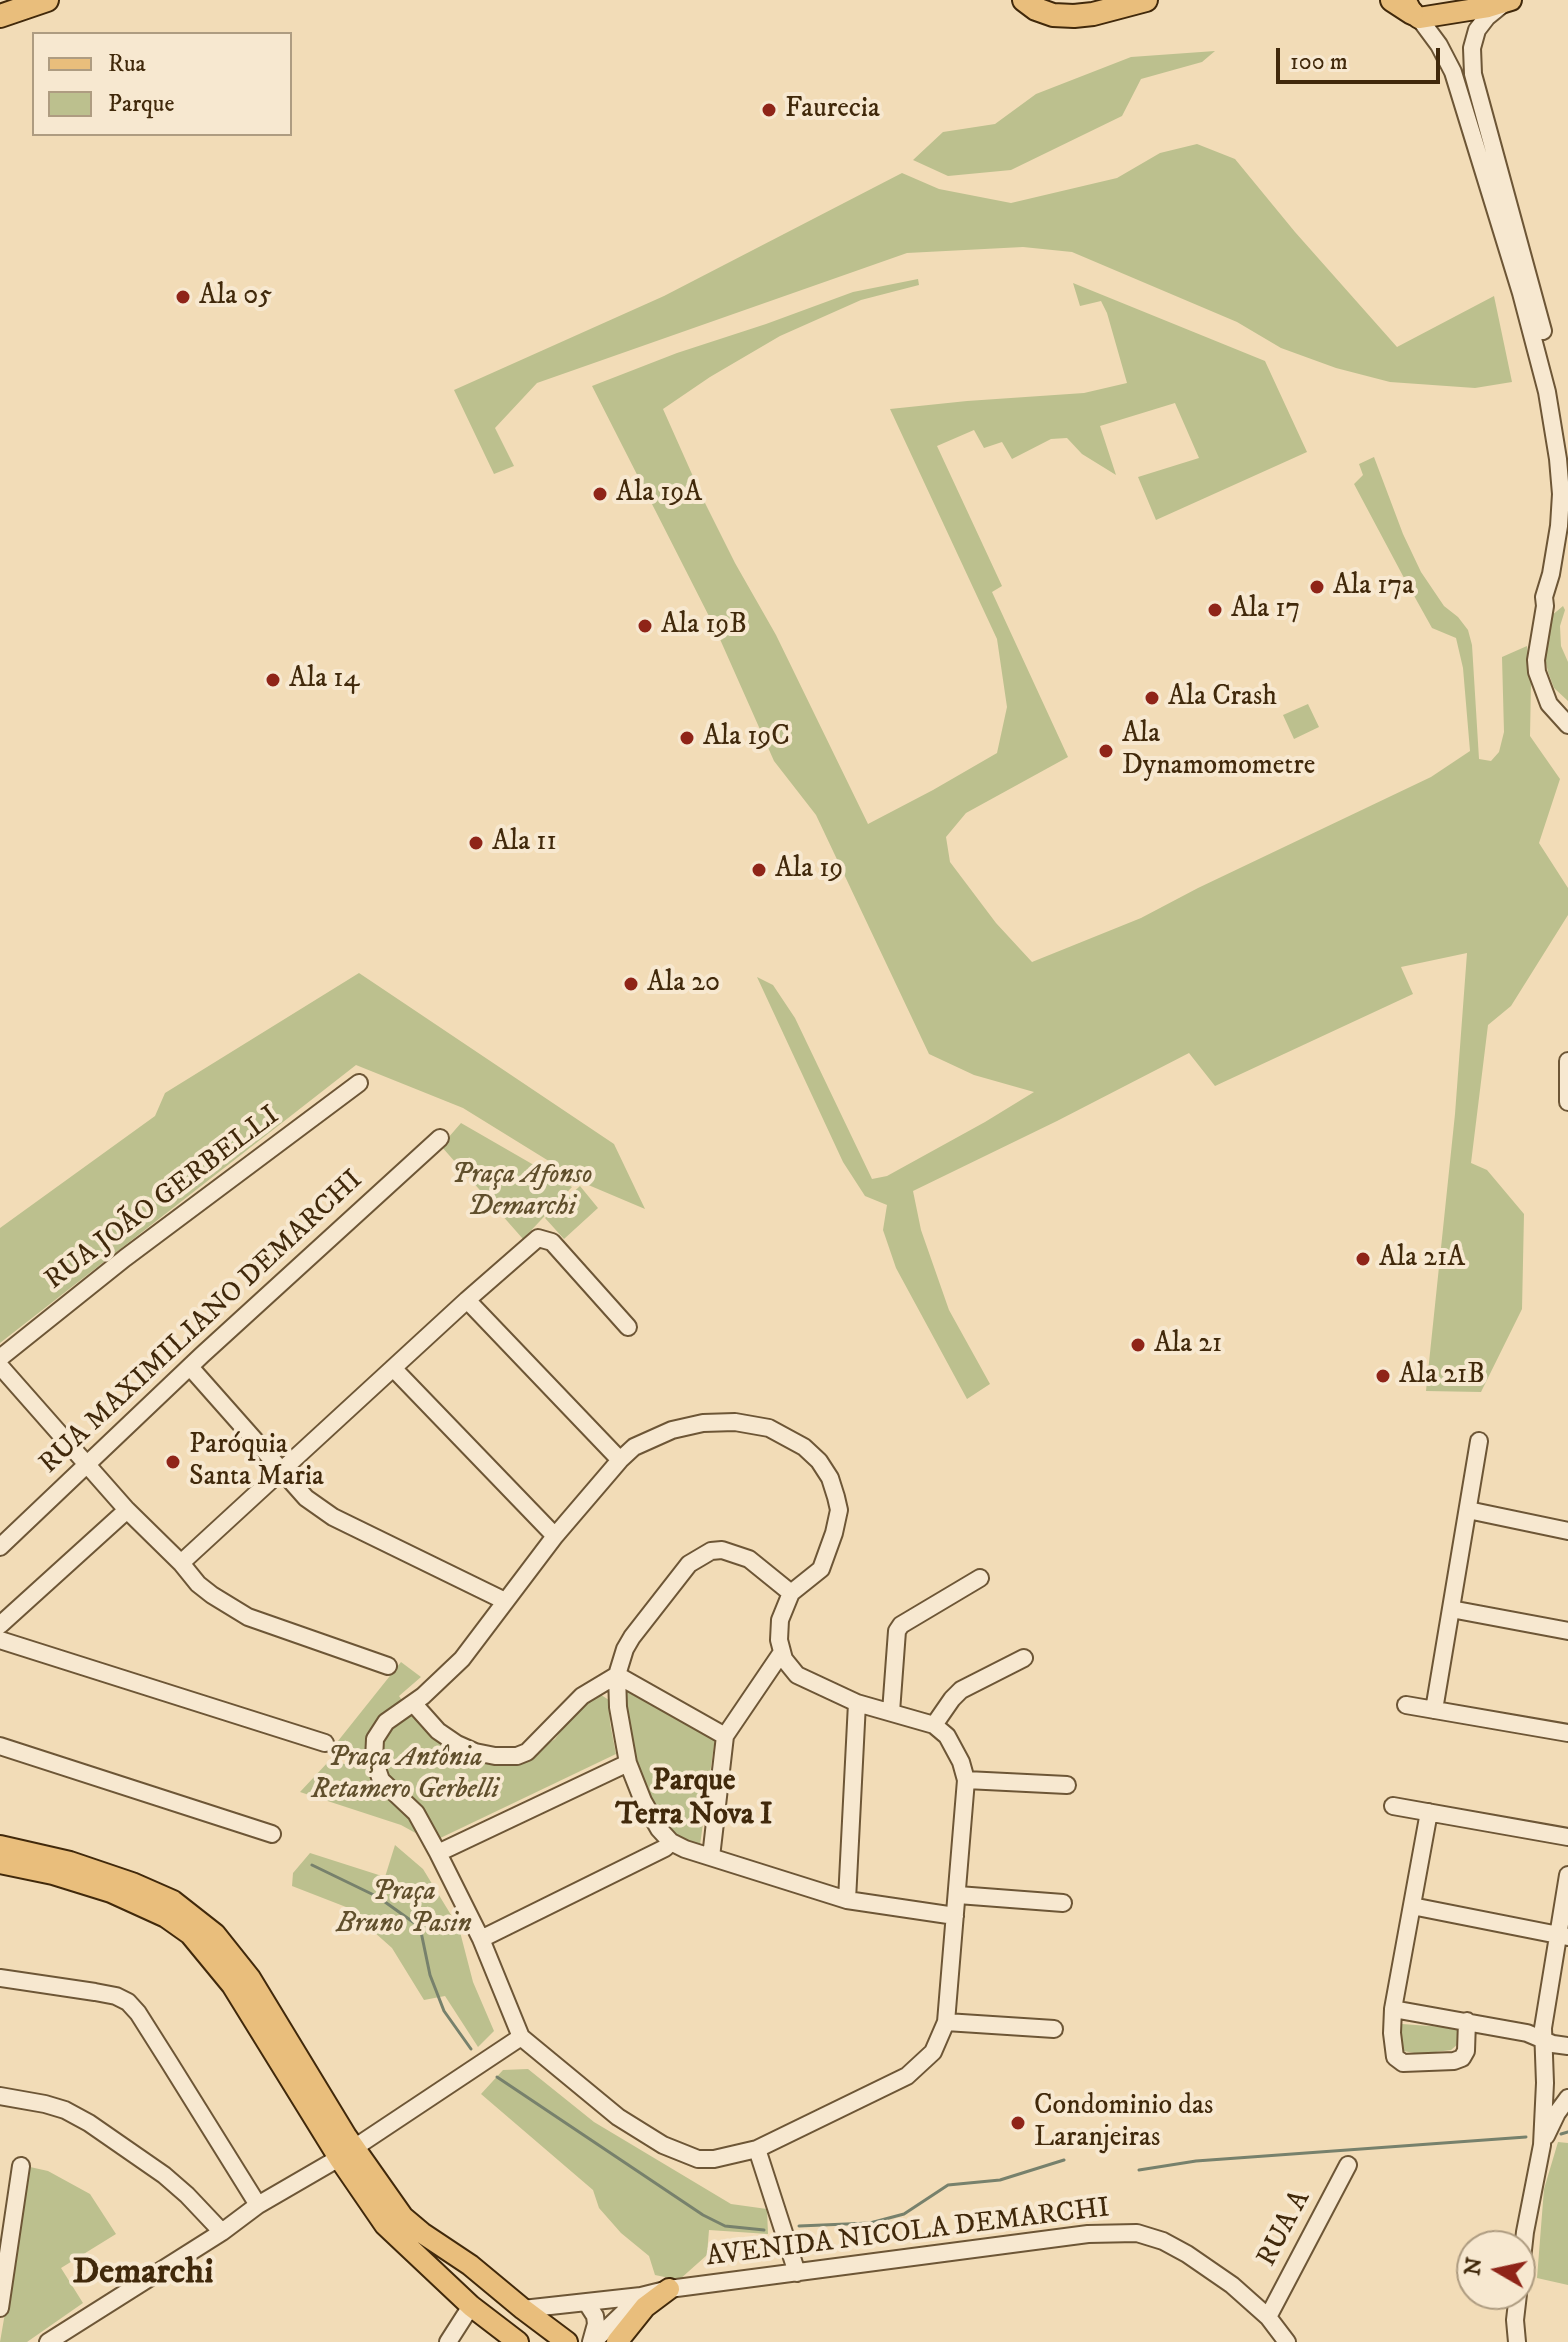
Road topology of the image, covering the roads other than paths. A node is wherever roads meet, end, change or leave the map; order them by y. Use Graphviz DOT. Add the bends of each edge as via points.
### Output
graph roads {
  1 [pos="47,0"];
  2 [pos="1024,0"];
  3 [pos="1064,0"];
  4 [pos="1099,0"];
  5 [pos="1146,0"];
  6 [pos="1392,0"];
  7 [pos="1507,2"];
  8 [pos="1412,10"];
  9 [pos="0,16"];
  10 [pos="1568,454"];
  11 [pos="1568,539"];
  12 [pos="1545,606"];
  13 [pos="1549,704"];
  14 [pos="1568,716"];
  15 [pos="1568,725"];
  16 [pos="1568,1061"];
  17 [pos="359,1083"];
  18 [pos="1568,1102"];
  19 [pos="440,1138"];
  20 [pos="467,1300"];
  21 [pos="628,1327"];
  22 [pos="0,1358"];
  23 [pos="0,1366"];
  24 [pos="190,1367"];
  25 [pos="393,1368"];
  26 [pos="1479,1441"];
  27 [pos="620,1460"];
  28 [pos="88,1465"];
  29 [pos="281,1470"];
  30 [pos="127,1510"];
  31 [pos="1468,1510"];
  32 [pos="1568,1531"];
  33 [pos="555,1536"];
  34 [pos="0,1547"];
  35 [pos="181,1563"];
  36 [pos="980,1578"];
  37 [pos="791,1593"];
  38 [pos="505,1601"];
  39 [pos="1451,1609"];
  40 [pos="0,1625"];
  41 [pos="1568,1631"];
  42 [pos="0,1640"];
  43 [pos="782,1652"];
  44 [pos="1024,1658"];
  45 [pos="388,1666"];
  46 [pos="617,1675"];
  47 [pos="413,1703"];
  48 [pos="857,1703"];
  49 [pos="1406,1705"];
  50 [pos="1434,1710"];
  51 [pos="891,1712"];
  52 [pos="934,1725"];
  53 [pos="1568,1733"];
  54 [pos="725,1736"];
  55 [pos="325,1743"];
  56 [pos="0,1746"];
  57 [pos="628,1763"];
  58 [pos="966,1780"];
  59 [pos="1067,1785"];
  60 [pos="1393,1806"];
  61 [pos="1429,1812"];
  62 [pos="272,1834"];
  63 [pos="1568,1837"];
  64 [pos="671,1842"];
  65 [pos="0,1846"];
  66 [pos="438,1853"];
  67 [pos="711,1857"];
  68 [pos="0,1863"];
  69 [pos="1568,1875"];
  70 [pos="958,1895"];
  71 [pos="847,1900"];
  72 [pos="1063,1903"];
  73 [pos="1412,1906"];
  74 [pos="955,1916"];
  75 [pos="1563,1936"];
  76 [pos="481,1939"];
  77 [pos="0,1978"];
  78 [pos="1393,2009"];
  79 [pos="1467,2021"];
  80 [pos="946,2022"];
  81 [pos="1054,2029"];
  82 [pos="521,2037"];
  83 [pos="1544,2039"];
  84 [pos="1568,2046"];
  85 [pos="1545,2083"];
  86 [pos="0,2096"];
  87 [pos="1568,2097"];
  88 [pos="1542,2145"];
  89 [pos="757,2149"];
  90 [pos="346,2152"];
  91 [pos="1348,2165"];
  92 [pos="21,2166"];
  93 [pos="258,2205"];
  94 [pos="1525,2230"];
  95 [pos="222,2232"];
  96 [pos="797,2273"];
  97 [pos="669,2289"];
  98 [pos="641,2296"];
  99 [pos="586,2302"];
  100 [pos="471,2306"];
  101 [pos="0,2308"];
  102 [pos="523,2309"];
  103 [pos="1516,2310"];
  104 [pos="1268,2317"];
  105 [pos="71,2337"];
  106 [pos="48,2342"];
  107 [pos="448,2342"];
  108 [pos="518,2342"];
  109 [pos="567,2342"];
  110 [pos="592,2342"];
  111 [pos="617,2342"];
  112 [pos="1287,2342"];
  113 [pos="1517,2342"];
  1 -- 9 [label="highway"];
  2 -- 5 [label="highway" via="1053,15 1074,16"];
  3 -- 4 [label="highway"];
  6 -- 8 [label="highway"];
  7 -- 8 [label="main road"];
  7 -- 10 [label="street" via="1477,30 1473,74 1534,294"];
  8 -- 12 [label="street" via="1453,72 1547,392 1561,494"];
  11 -- 12 [label="street" via="1561,578"];
  12 -- 13 [label="street" via="1536,660"];
  13 -- 14 [label="street"];
  13 -- 15 [label="street"];
  16 -- 18 [label="street"];
  17 -- 22 [label="street, RUA JOÃO GERBELLI"];
  19 -- 24 [label="street, RUA MAXIMILIANO DEMARCHI"];
  20 -- 21 [label="street" via="534,1240 543,1238"];
  20 -- 25 [label="street"];
  20 -- 27 [label="street"];
  23 -- 28 [label="street"];
  24 -- 28 [label="street, RUA MAXIMILIANO DEMARCHI"];
  24 -- 29 [label="street"];
  25 -- 29 [label="street"];
  25 -- 33 [label="street"];
  26 -- 31 [label="street"];
  27 -- 33 [label="street"];
  27 -- 37 [label="street" via="653,1438 703,1423 769,1428 804,1447 830,1478 839,1510 821,1569"];
  28 -- 30 [label="street"];
  28 -- 34 [label="street, RUA MAXIMILIANO DEMARCHI"];
  29 -- 35 [label="street"];
  29 -- 38 [label="street" via="306,1498 333,1517"];
  30 -- 35 [label="street"];
  30 -- 40 [label="street"];
  31 -- 32 [label="street"];
  31 -- 39 [label="street"];
  33 -- 38 [label="street"];
  35 -- 45 [label="street" via="198,1584 248,1617"];
  36 -- 51 [label="street" via="897,1631"];
  37 -- 43 [label="street" via="780,1620"];
  37 -- 46 [label="street" via="736,1553 722,1550 701,1556 677,1577 632,1637"];
  38 -- 47 [label="street" via="462,1659"];
  39 -- 41 [label="street"];
  39 -- 50 [label="street"];
  42 -- 55 [label="street"];
  43 -- 48 [label="street" via="797,1675"];
  43 -- 54 [label="street"];
  44 -- 52 [label="street" via="961,1690"];
  46 -- 47 [label="street" via="582,1696 535,1745 517,1756 485,1754 457,1744"];
  46 -- 54 [label="street"];
  46 -- 57 [label="street"];
  47 -- 66 [label="street" via="386,1722 375,1739 374,1760 381,1780 416,1813"];
  48 -- 51 [label="street"];
  48 -- 71 [label="street"];
  49 -- 50 [label="street"];
  50 -- 53 [label="street"];
  51 -- 52 [label="street"];
  52 -- 58 [label="street" via="947,1736"];
  54 -- 67 [label="street"];
  56 -- 62 [label="street"];
  57 -- 64 [label="street" via="643,1801"];
  57 -- 66 [label="street"];
  58 -- 59 [label="street"];
  58 -- 70 [label="street"];
  60 -- 61 [label="street"];
  61 -- 63 [label="street"];
  61 -- 73 [label="street"];
  64 -- 67 [label="street"];
  64 -- 76 [label="street"];
  65 -- 90 [label="main road" via="46,1855 158,1894 215,1934 250,1978"];
  66 -- 76 [label="street"];
  67 -- 71 [label="street"];
  68 -- 90 [label="main road" via="111,1892 190,1934 223,1971"];
  69 -- 75 [label="street"];
  70 -- 72 [label="street"];
  70 -- 74 [label="street"];
  71 -- 74 [label="street"];
  73 -- 75 [label="street"];
  73 -- 78 [label="street"];
  74 -- 80 [label="street"];
  75 -- 83 [label="street"];
  76 -- 82 [label="street"];
  77 -- 93 [label="street" via="128,2002"];
  78 -- 79 [label="street"];
  78 -- 79 [label="street" via="1395,2057 1403,2063 1462,2058"];
  79 -- 83 [label="street"];
  80 -- 81 [label="street"];
  80 -- 89 [label="street" via="933,2052 907,2076"];
  82 -- 89 [label="street" via="618,2117 683,2155 714,2159"];
  82 -- 90 [label="street"];
  83 -- 84 [label="street"];
  83 -- 85 [label="street"];
  85 -- 87 [label="street"];
  85 -- 88 [label="street"];
  86 -- 95 [label="street" via="65,2110 89,2123 164,2175"];
  87 -- 88 [label="street"];
  88 -- 94 [label="street"];
  89 -- 96 [label="street"];
  90 -- 93 [label="street"];
  90 -- 100 [label="main road" via="385,2225"];
  90 -- 102 [label="main road" via="403,2217"];
  91 -- 104 [label="street, RUA A"];
  92 -- 101 [label="street"];
  93 -- 95 [label="street"];
  95 -- 105 [label="street"];
  96 -- 97 [label="street, AVENIDA NICOLA DEMARCHI"];
  96 -- 104 [label="street, AVENIDA NICOLA DEMARCHI" via="1088,2234 1137,2233 1187,2254"];
  97 -- 98 [label="street, AVENIDA NICOLA DEMARCHI"];
  97 -- 111 [label="main road" via="645,2307"];
  98 -- 99 [label="street, AVENIDA NICOLA DEMARCHI"];
  98 -- 110 [label="street, AVENIDA NICOLA DEMARCHI"];
  99 -- 102 [label="street, AVENIDA NICOLA DEMARCHI"];
  99 -- 110 [label="street" via="595,2316"];
  100 -- 102 [label="main road" via="486,2297"];
  100 -- 107 [label="street"];
  100 -- 108 [label="main road"];
  102 -- 109 [label="main road"];
  103 -- 113 [label="street"];
  104 -- 112 [label="street, AVENIDA NICOLA DEMARCHI"];
  105 -- 106 [label="street"];
}
